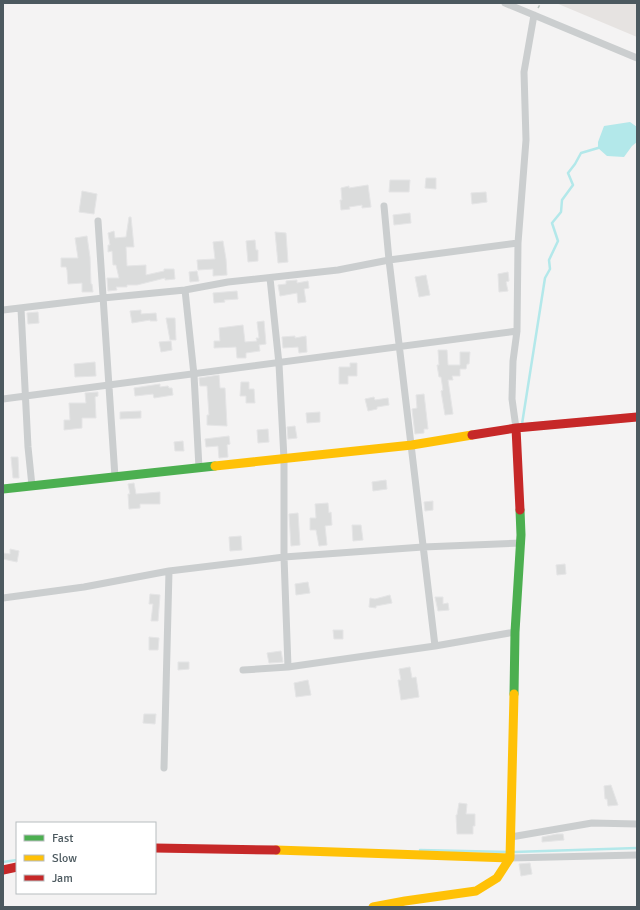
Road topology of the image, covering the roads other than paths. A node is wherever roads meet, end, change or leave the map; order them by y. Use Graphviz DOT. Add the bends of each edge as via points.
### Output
graph roads {
  1 [pos="505,3"];
  2 [pos="534,15"];
  3 [pos="637,58"];
  4 [pos="384,206"];
  5 [pos="98,220"];
  6 [pos="518,243"];
  7 [pos="389,260"];
  8 [pos="270,278"];
  9 [pos="185,290"];
  10 [pos="103,298"];
  11 [pos="21,309"];
  12 [pos="3,310"];
  13 [pos="517,331"];
  14 [pos="400,347"];
  15 [pos="279,364"];
  16 [pos="194,375"];
  17 [pos="109,385"];
  18 [pos="26,396"];
  19 [pos="3,399"];
  20 [pos="637,417"];
  21 [pos="516,428"];
  22 [pos="412,445"];
  23 [pos="284,459"];
  24 [pos="199,468"];
  25 [pos="115,477"];
  26 [pos="32,486"];
  27 [pos="3,489"];
  28 [pos="520,544"];
  29 [pos="423,548"];
  30 [pos="284,557"];
  31 [pos="170,571"];
  32 [pos="3,598"];
  33 [pos="515,632"];
  34 [pos="435,646"];
  35 [pos="288,667"];
  36 [pos="243,670"];
  37 [pos="164,768"];
  38 [pos="637,824"];
  39 [pos="511,837"];
  40 [pos="156,848"];
  41 [pos="637,855"];
  42 [pos="510,858"];
  43 [pos="16,867"];
  44 [pos="3,870"];
  45 [pos="373,907"];
  1 -- 2 [label="street"];
  2 -- 3 [label="street"];
  2 -- 6 [label="street" via="524,72 526,140"];
  4 -- 7 [label="street"];
  5 -- 10 [label="street"];
  6 -- 7 [label="street"];
  6 -- 13 [label="street"];
  7 -- 8 [label="street" via="338,270"];
  7 -- 14 [label="street"];
  8 -- 9 [label="street"];
  8 -- 15 [label="street"];
  9 -- 10 [label="street"];
  9 -- 16 [label="street"];
  10 -- 11 [label="street"];
  10 -- 17 [label="street"];
  11 -- 12 [label="street"];
  11 -- 18 [label="street"];
  13 -- 14 [label="street"];
  13 -- 21 [label="street" via="512,399"];
  14 -- 15 [label="street"];
  14 -- 22 [label="street"];
  15 -- 16 [label="street"];
  15 -- 23 [label="street"];
  16 -- 17 [label="street"];
  16 -- 24 [label="street"];
  17 -- 18 [label="street"];
  17 -- 25 [label="street"];
  18 -- 19 [label="street"];
  18 -- 26 [label="street"];
  20 -- 21 [label="street"];
  21 -- 22 [label="street"];
  21 -- 28 [label="street"];
  22 -- 23 [label="street"];
  22 -- 29 [label="street"];
  23 -- 24 [label="street"];
  23 -- 30 [label="street"];
  24 -- 25 [label="street"];
  25 -- 26 [label="street"];
  26 -- 27 [label="street"];
  28 -- 29 [label="street"];
  28 -- 33 [label="street"];
  29 -- 30 [label="street"];
  29 -- 34 [label="street"];
  30 -- 31 [label="street"];
  30 -- 35 [label="street"];
  31 -- 32 [label="street"];
  31 -- 37 [label="street"];
  33 -- 34 [label="street"];
  33 -- 39 [label="street"];
  34 -- 35 [label="street"];
  35 -- 36 [label="street"];
  38 -- 39 [label="street" via="592,823"];
  39 -- 42 [label="street"];
  40 -- 42 [label="street"];
  41 -- 42 [label="street"];
  42 -- 45 [label="street" via="497,878 476,892"];
  43 -- 44 [label="street"];
}
